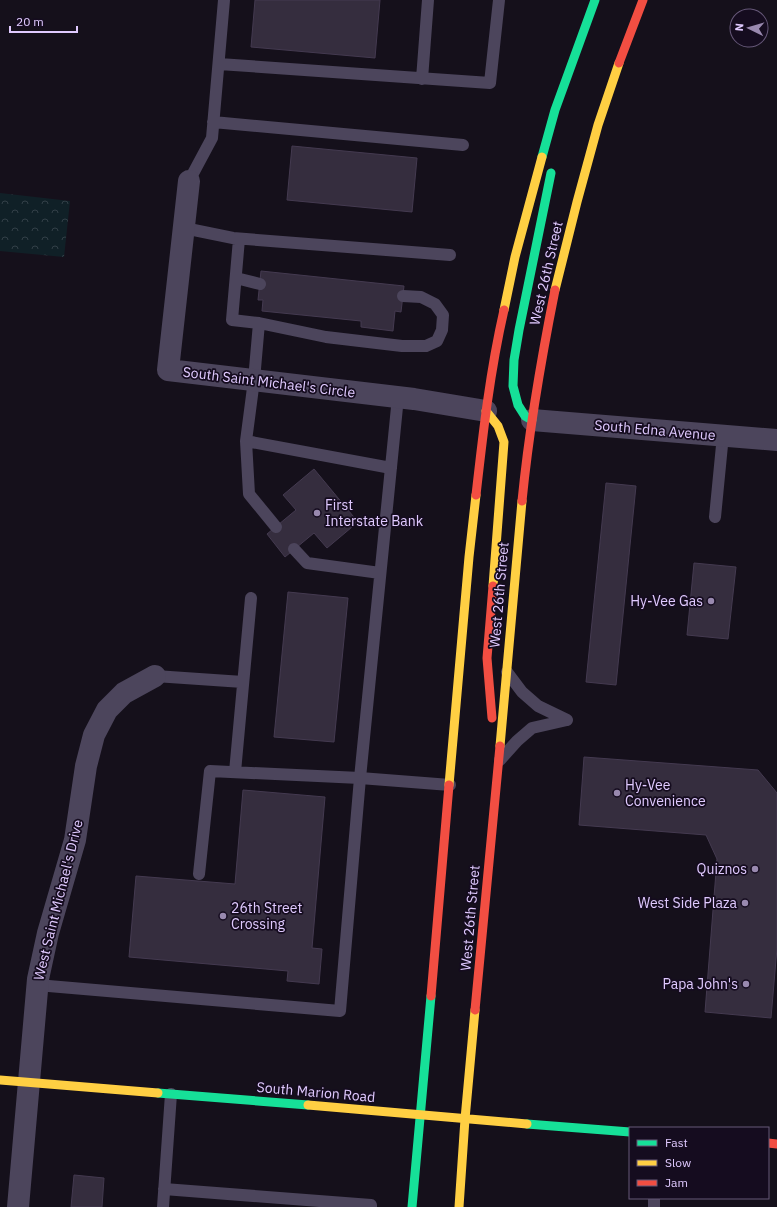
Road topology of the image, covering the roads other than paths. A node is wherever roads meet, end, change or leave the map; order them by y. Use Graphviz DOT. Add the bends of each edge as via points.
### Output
graph roads {
  1 [pos="224,0"];
  2 [pos="428,0"];
  3 [pos="499,0"];
  4 [pos="595,0"];
  5 [pos="643,0"];
  6 [pos="572,62"];
  7 [pos="219,64"];
  8 [pos="422,79"];
  9 [pos="214,122"];
  10 [pos="560,124"];
  11 [pos="463,145"];
  12 [pos="553,163"];
  13 [pos="189,181"];
  14 [pos="184,228"];
  15 [pos="239,239"];
  16 [pos="450,255"];
  17 [pos="236,278"];
  18 [pos="260,284"];
  19 [pos="403,296"];
  20 [pos="259,323"];
  21 [pos="254,380"];
  22 [pos="398,397"];
  23 [pos="486,411"];
  24 [pos="532,420"];
  25 [pos="723,435"];
  26 [pos="777,440"];
  27 [pos="246,441"];
  28 [pos="391,468"];
  29 [pos="715,517"];
  30 [pos="276,527"];
  31 [pos="294,549"];
  32 [pos="380,573"];
  33 [pos="251,598"];
  34 [pos="507,672"];
  35 [pos="155,676"];
  36 [pos="243,682"];
  37 [pos="498,762"];
  38 [pos="235,772"];
  39 [pos="360,778"];
  40 [pos="496,784"];
  41 [pos="450,785"];
  42 [pos="199,874"];
  43 [pos="37,985"];
  44 [pos="0,1080"];
  45 [pos="29,1082"];
  46 [pos="171,1094"];
  47 [pos="420,1114"];
  48 [pos="465,1119"];
  49 [pos="629,1132"];
  50 [pos="164,1189"];
  51 [pos="18,1207"];
  52 [pos="162,1207"];
  53 [pos="371,1207"];
  54 [pos="412,1207"];
  55 [pos="459,1207"];
  1 -- 7 [label="lane"];
  2 -- 8 [label="lane"];
  3 -- 8 [label="lane" via="490,83"];
  4 -- 6 [label="main road"];
  5 -- 24 [label="main road, West 26th Street" via="600,118 577,202 556,285"];
  6 -- 10 [label="main road"];
  6 -- 23 [label="main road" via="555,110 516,257 499,330"];
  7 -- 8 [label="lane"];
  7 -- 9 [label="lane"];
  9 -- 11 [label="lane"];
  9 -- 13 [label="lane" via="212,138"];
  12 -- 24 [label="main road" via="514,360 513,386 518,405 525,416"];
  13 -- 14 [label="street, South Saint Michael's Circle"];
  14 -- 15 [label="lane"];
  14 -- 21 [label="street, South Saint Michael's Circle" via="168,370"];
  15 -- 16 [label="lane"];
  15 -- 17 [label="lane"];
  17 -- 18 [label="lane"];
  17 -- 20 [label="lane" via="232,320"];
  19 -- 20 [label="lane" via="421,297 435,304 443,315 442,330 437,341 426,346 402,346 326,337"];
  20 -- 21 [label="lane"];
  21 -- 22 [label="street, South Saint Michael's Circle"];
  21 -- 27 [label="lane"];
  22 -- 23 [label="street, South Saint Michael's Circle"];
  22 -- 28 [label="lane"];
  23 -- 40 [label="main road" via="498,426 504,442 487,658"];
  23 -- 41 [label="main road" via="469,557"];
  24 -- 25 [label="street, South Edna Avenue"];
  24 -- 34 [label="main road, West 26th Street"];
  25 -- 26 [label="street, South Edna Avenue"];
  25 -- 29 [label="lane"];
  27 -- 28 [label="lane"];
  27 -- 30 [label="lane" via="249,494"];
  28 -- 32 [label="lane"];
  31 -- 32 [label="lane" via="307,563"];
  32 -- 39 [label="lane"];
  33 -- 36 [label="lane"];
  34 -- 37 [label="main road, West 26th Street"];
  34 -- 37 [label="lane" via="522,692 538,706 566,720 532,728"];
  35 -- 36 [label="lane"];
  35 -- 43 [label="street, West Saint Michael's Drive" via="124,693 107,710 94,735 86,766 75,840 48,933"];
  36 -- 38 [label="lane"];
  37 -- 40 [label="main road, West 26th Street"];
  38 -- 39 [label="lane"];
  38 -- 42 [label="lane" via="210,771"];
  39 -- 41 [label="lane"];
  39 -- 43 [label="lane" via="340,1011"];
  40 -- 48 [label="main road, West 26th Street"];
  41 -- 47 [label="main road"];
  43 -- 45 [label="street, West Saint Michael's Drive"];
  44 -- 45 [label="main road, South Marion Road"];
  45 -- 46 [label="main road, South Marion Road"];
  45 -- 51 [label="street, West Saint Michael's Drive"];
  46 -- 47 [label="main road, South Marion Road"];
  46 -- 50 [label="lane"];
  47 -- 48 [label="main road, South Marion Road"];
  47 -- 54 [label="main road"];
  48 -- 49 [label="main road, South Marion Road"];
  48 -- 55 [label="main road, West 26th Street"];
  50 -- 52 [label="lane"];
  50 -- 53 [label="lane"];
}
